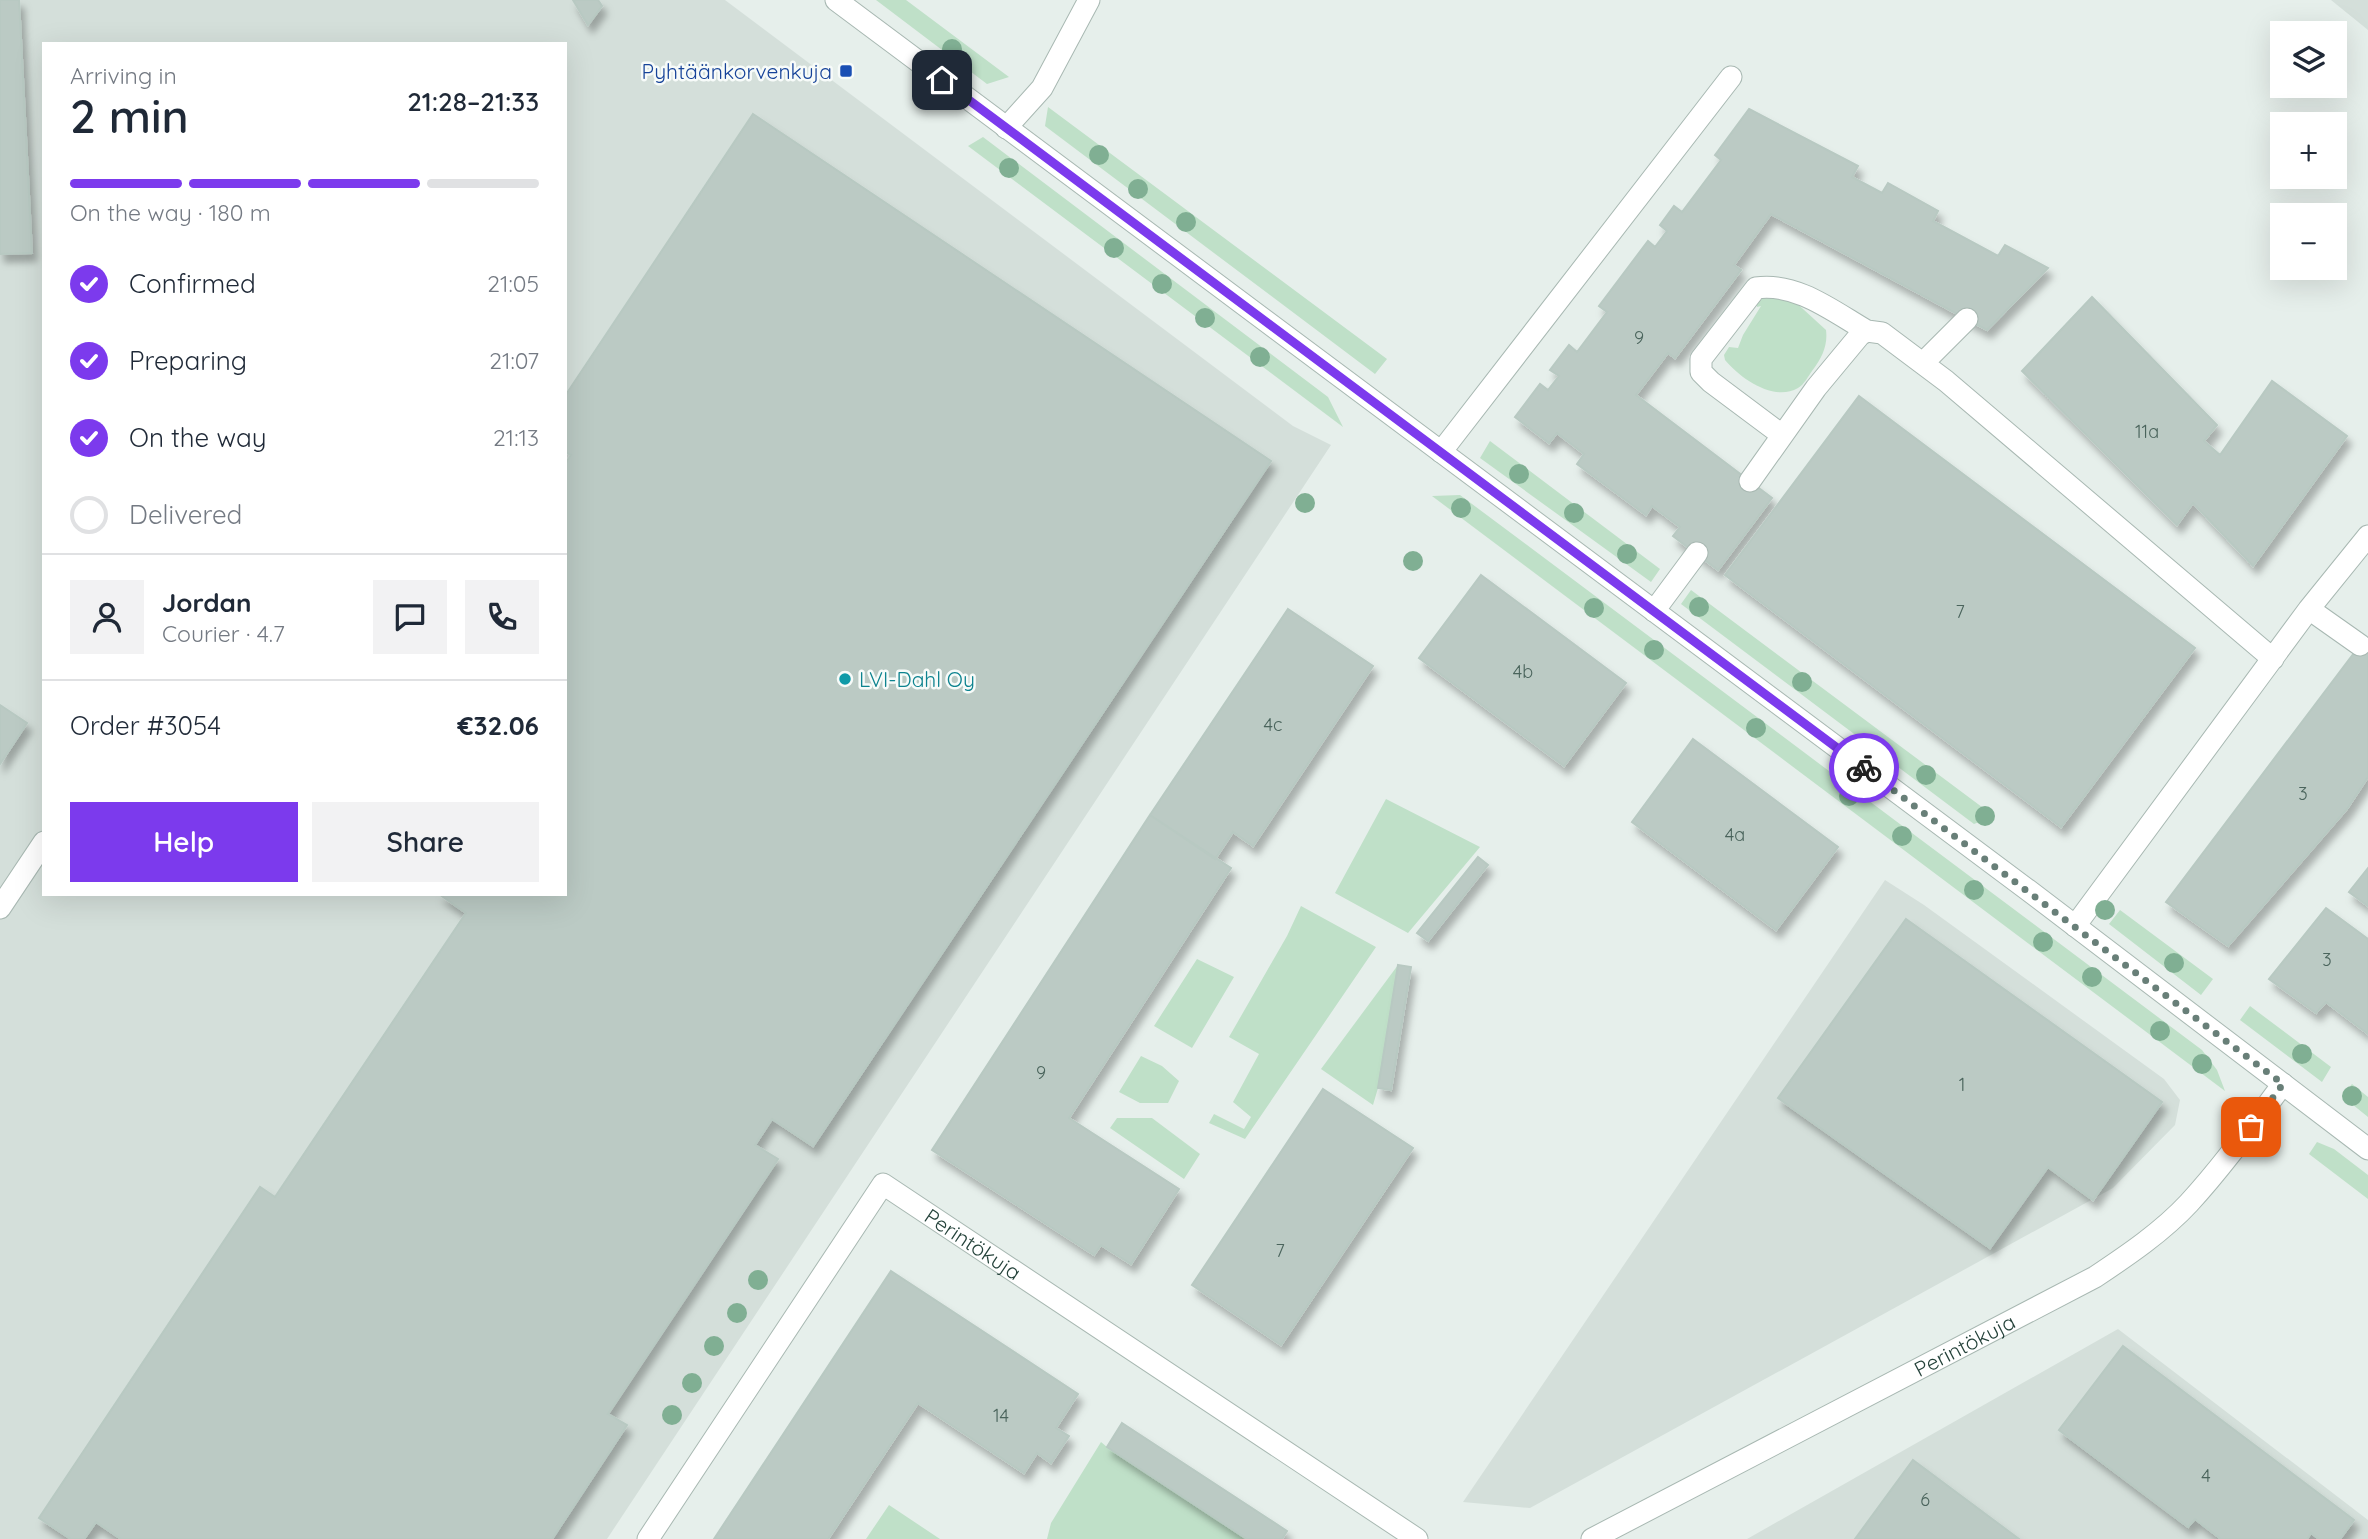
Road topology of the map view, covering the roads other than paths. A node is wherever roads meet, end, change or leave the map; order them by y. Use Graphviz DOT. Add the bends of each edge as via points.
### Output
graph roads {
  1 [pos="836,0"];
  2 [pos="1089,0"];
  3 [pos="1731,77"];
  4 [pos="1006,128"];
  5 [pos="1967,319"];
  6 [pos="1867,331"];
  7 [pos="1923,363"];
  8 [pos="1783,435"];
  9 [pos="1441,452"];
  10 [pos="1750,481"];
  11 [pos="2368,536"];
  12 [pos="1697,553"];
  13 [pos="2309,609"];
  14 [pos="1654,611"];
  15 [pos="2361,645"];
  16 [pos="2273,659"];
  17 [pos="42,845"];
  18 [pos="0,908"];
  19 [pos="2075,926"];
  20 [pos="2283,1084"];
  21 [pos="2368,1149"];
  22 [pos="648,1539"];
  23 [pos="1417,1539"];
  24 [pos="1592,1539"];
  1 -- 4 [label="street"];
  2 -- 4 [label="street" via="1042,88"];
  3 -- 9 [label="street"];
  4 -- 9 [label="street"];
  5 -- 7 [label="street"];
  6 -- 7 [label="street" via="1882,333"];
  6 -- 8 [label="street" via="1846,351"];
  6 -- 8 [label="street" via="1805,295 1768,286 1756,288 1701,359 1701,372"];
  7 -- 16 [label="street"];
  8 -- 10 [label="street"];
  9 -- 14 [label="street"];
  11 -- 13 [label="street"];
  12 -- 14 [label="street"];
  13 -- 15 [label="street"];
  13 -- 16 [label="street"];
  14 -- 19 [label="street"];
  16 -- 19 [label="street"];
  17 -- 18 [label="street"];
  19 -- 20 [label="street"];
  20 -- 21 [label="street"];
  20 -- 24 [label="street, Perintökuja" via="2188,1204 2140,1247 2095,1277"];
  22 -- 23 [label="street, Perintökuja" via="883,1184"];
}
